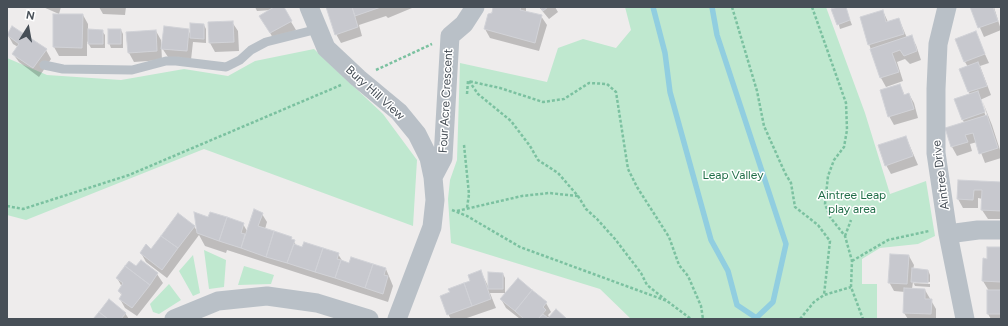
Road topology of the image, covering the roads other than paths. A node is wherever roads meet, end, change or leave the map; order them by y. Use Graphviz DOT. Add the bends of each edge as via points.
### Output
graph roads {
  1 [pos="309,7"];
  2 [pos="475,7"];
  3 [pos="948,7"];
  4 [pos="318,29"];
  5 [pos="44,65"];
  6 [pos="433,177"];
  7 [pos="948,230"];
  8 [pos="1001,230"];
  9 [pos="174,319"];
  10 [pos="369,319"];
  11 [pos="397,319"];
  12 [pos="966,319"];
  1 -- 4 [label="street, Bury Hill View"];
  2 -- 6 [label="street, Four Acre Crescent" via="464,24 450,36 443,158"];
  3 -- 7 [label="street, Aintree Drive" via="938,44 936,89 936,153"];
  4 -- 5 [label="lane" via="266,42 226,67 176,61 166,61 132,70 63,69"];
  4 -- 6 [label="street, Bury Hill View" via="326,48 399,112 417,134 429,158"];
  6 -- 11 [label="street, Bury Hill View" via="432,227"];
  7 -- 8 [label="street"];
  7 -- 12 [label="street, Aintree Drive"];
  9 -- 10 [label="street" via="218,301 267,296 317,303"];
}
